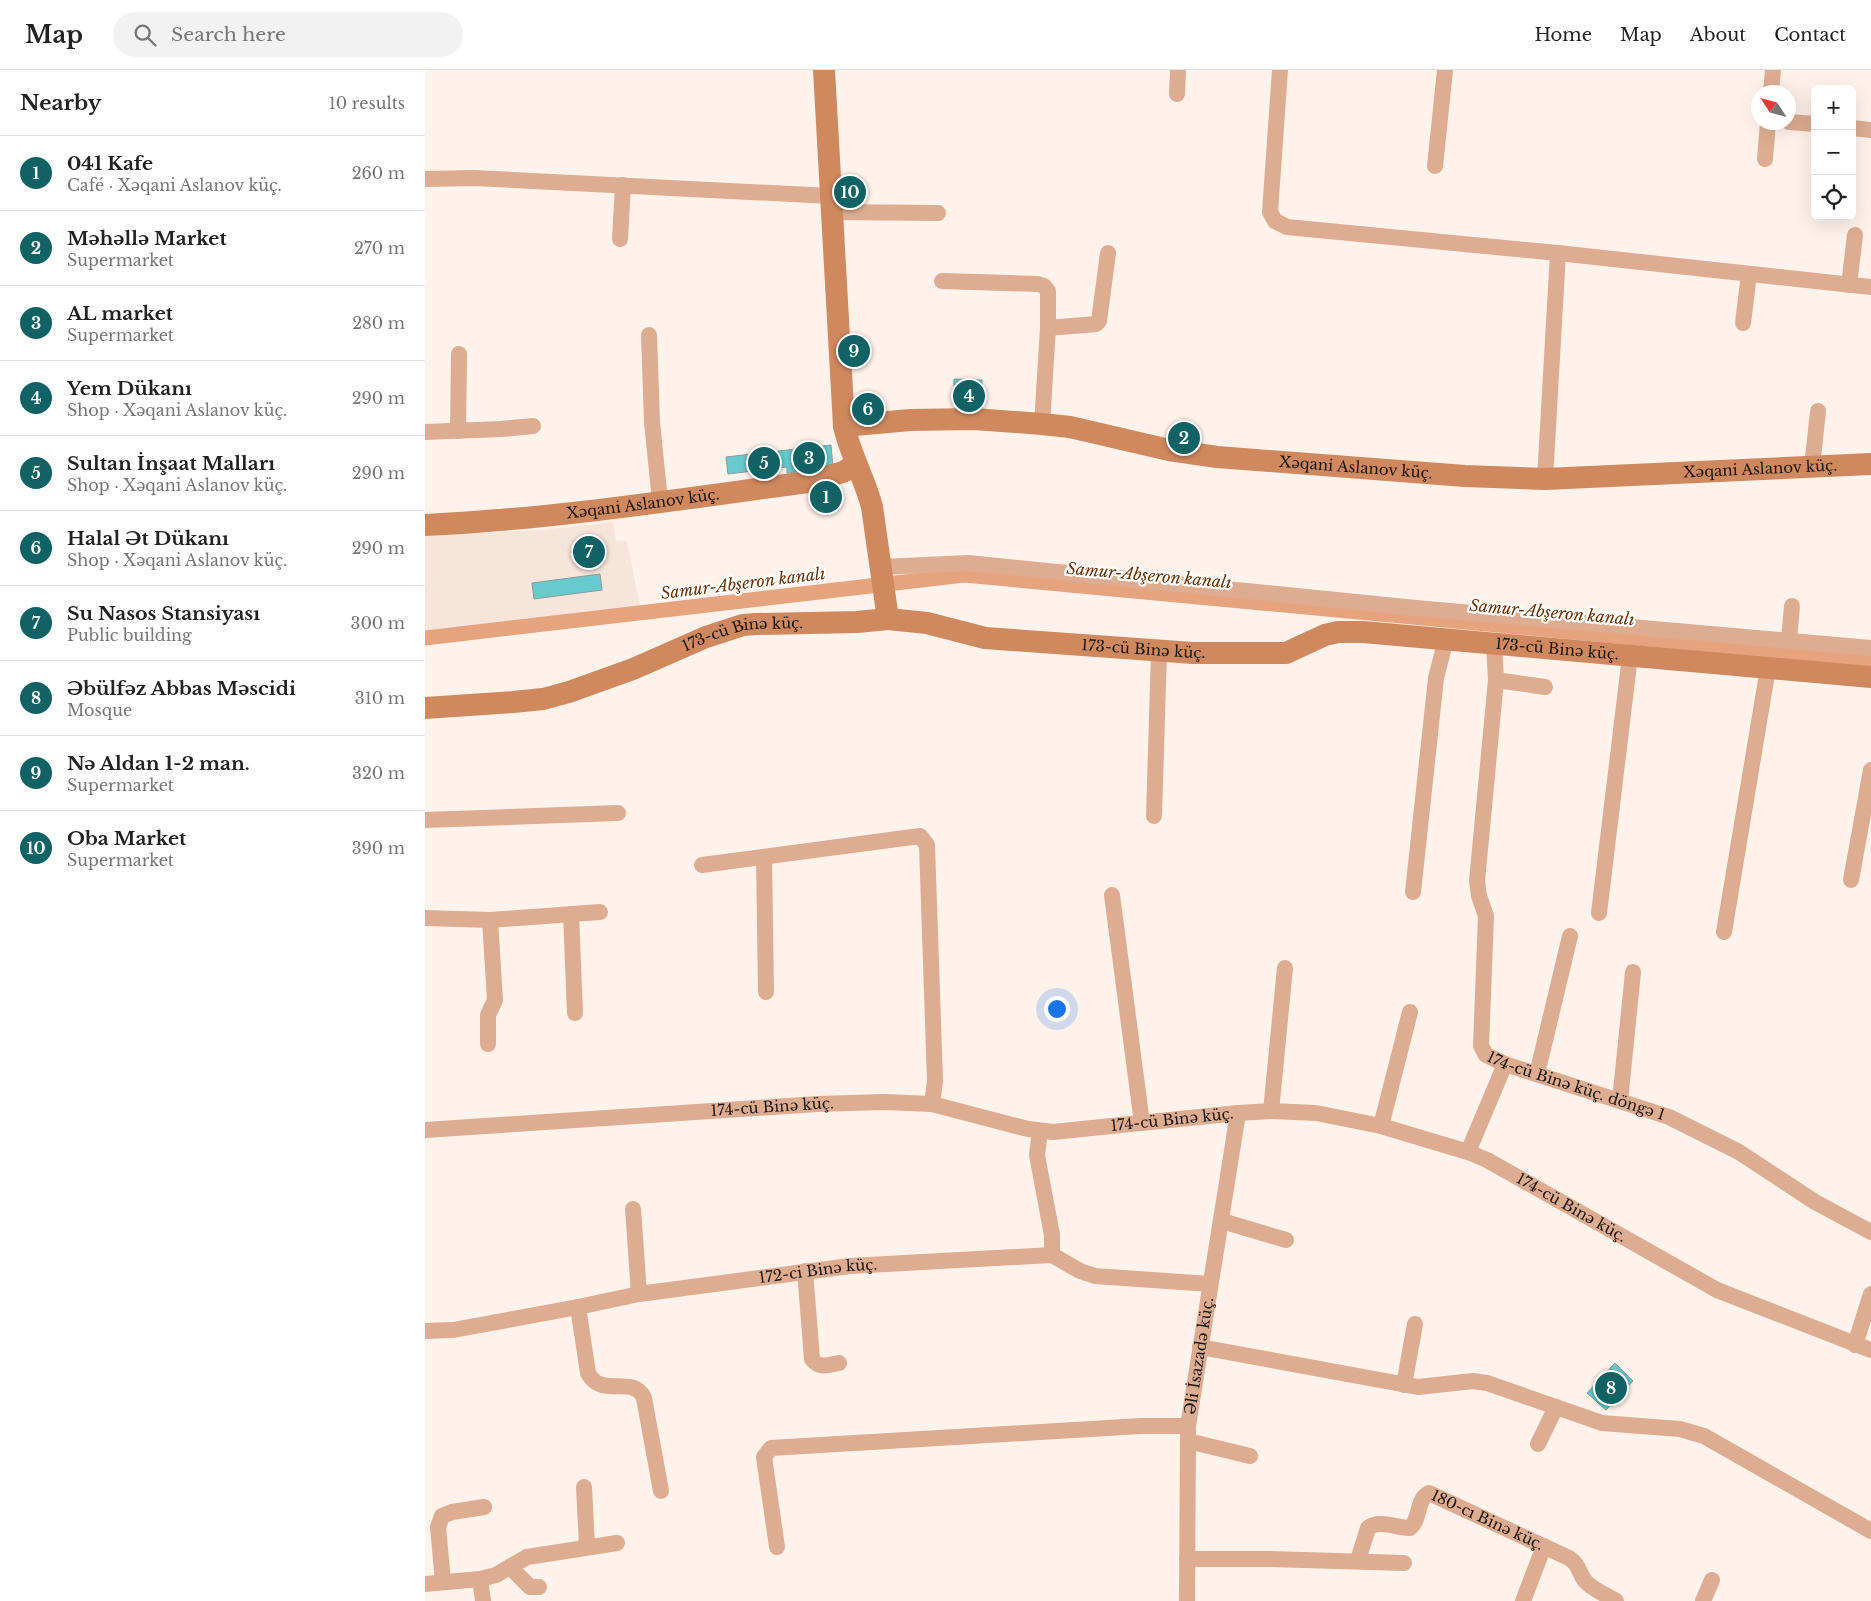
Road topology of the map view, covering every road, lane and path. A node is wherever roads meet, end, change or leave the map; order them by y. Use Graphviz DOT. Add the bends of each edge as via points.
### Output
graph roads {
  1 [pos="824,70"];
  2 [pos="1178,70"];
  3 [pos="1280,70"];
  4 [pos="1445,70"];
  5 [pos="1773,70"];
  6 [pos="1772,85"];
  7 [pos="1177,94"];
  8 [pos="1796,123"];
  9 [pos="1811,124"];
  10 [pos="1856,128"];
  11 [pos="1767,130"];
  12 [pos="1871,130"];
  13 [pos="1765,159"];
  14 [pos="1435,166"];
  15 [pos="425,179"];
  16 [pos="623,185"];
  17 [pos="830,204"];
  18 [pos="939,213"];
  19 [pos="1855,235"];
  20 [pos="620,240"];
  21 [pos="1108,253"];
  22 [pos="1558,253"];
  23 [pos="1749,274"];
  24 [pos="942,281"];
  25 [pos="1849,285"];
  26 [pos="1871,288"];
  27 [pos="1743,323"];
  28 [pos="1048,328"];
  29 [pos="649,335"];
  30 [pos="459,354"];
  31 [pos="1817,411"];
  32 [pos="1041,424"];
  33 [pos="533,426"];
  34 [pos="844,426"];
  35 [pos="458,431"];
  36 [pos="425,432"];
  37 [pos="856,464"];
  38 [pos="1871,464"];
  39 [pos="1813,467"];
  40 [pos="1545,479"];
  41 [pos="660,501"];
  42 [pos="425,525"];
  43 [pos="881,568"];
  44 [pos="1792,606"];
  45 [pos="888,619"];
  46 [pos="1446,639"];
  47 [pos="1789,640"];
  48 [pos="1494,644"];
  49 [pos="1871,648"];
  50 [pos="1159,652"];
  51 [pos="1630,656"];
  52 [pos="1768,668"];
  53 [pos="1871,677"];
  54 [pos="1495,680"];
  55 [pos="1545,687"];
  56 [pos="425,708"];
  57 [pos="1871,770"];
  58 [pos="618,813"];
  59 [pos="1154,816"];
  60 [pos="425,820"];
  61 [pos="764,857"];
  62 [pos="702,865"];
  63 [pos="1851,880"];
  64 [pos="1413,892"];
  65 [pos="1112,895"];
  66 [pos="600,912"];
  67 [pos="1599,913"];
  68 [pos="571,914"];
  69 [pos="425,918"];
  70 [pos="490,920"];
  71 [pos="1724,932"];
  72 [pos="1570,936"];
  73 [pos="1285,968"];
  74 [pos="1633,972"];
  75 [pos="766,992"];
  76 [pos="1410,1012"];
  77 [pos="575,1013"];
  78 [pos="488,1044"];
  79 [pos="1505,1064"];
  80 [pos="1537,1074"];
  81 [pos="1620,1101"];
  82 [pos="932,1104"];
  83 [pos="1271,1111"];
  84 [pos="1238,1113"];
  85 [pos="1143,1124"];
  86 [pos="1381,1126"];
  87 [pos="425,1130"];
  88 [pos="1040,1131"];
  89 [pos="1468,1152"];
  90 [pos="633,1209"];
  91 [pos="1222,1221"];
  92 [pos="1871,1232"];
  93 [pos="1286,1240"];
  94 [pos="1051,1255"];
  95 [pos="805,1271"];
  96 [pos="1210,1284"];
  97 [pos="639,1294"];
  98 [pos="1871,1294"];
  99 [pos="578,1307"];
  100 [pos="1415,1324"];
  101 [pos="425,1331"];
  102 [pos="1855,1344"];
  103 [pos="1200,1347"];
  104 [pos="1871,1350"];
  105 [pos="839,1363"];
  106 [pos="1403,1385"];
  107 [pos="1556,1407"];
  108 [pos="1188,1434"];
  109 [pos="1538,1444"];
  110 [pos="1250,1456"];
  111 [pos="584,1487"];
  112 [pos="661,1491"];
  113 [pos="484,1507"];
  114 [pos="1871,1530"];
  115 [pos="617,1543"];
  116 [pos="1544,1546"];
  117 [pos="587,1547"];
  118 [pos="777,1547"];
  119 [pos="1187,1559"];
  120 [pos="1358,1560"];
  121 [pos="1404,1563"];
  122 [pos="510,1567"];
  123 [pos="480,1579"];
  124 [pos="1712,1580"];
  125 [pos="443,1582"];
  126 [pos="425,1584"];
  127 [pos="539,1587"];
  128 [pos="483,1601"];
  129 [pos="1187,1601"];
  130 [pos="1523,1601"];
  131 [pos="1617,1601"];
  132 [pos="1703,1601"];
  1 -- 17 [label="street"];
  2 -- 7 [label="street"];
  3 -- 22 [label="street" via="1270,202 1270,212 1275,220 1287,227"];
  4 -- 14 [label="street"];
  5 -- 6 [label="street"];
  8 -- 9 [label="street"];
  10 -- 12 [label="street"];
  11 -- 13 [label="street"];
  15 -- 16 [label="street"];
  16 -- 17 [label="street"];
  16 -- 20 [label="street"];
  17 -- 18 [label="street"];
  17 -- 34 [label="street"];
  19 -- 25 [label="street"];
  21 -- 28 [label="street" via="1099,321 1096,324"];
  22 -- 23 [label="street"];
  22 -- 40 [label="street"];
  23 -- 25 [label="street"];
  23 -- 27 [label="street"];
  24 -- 28 [label="street" via="1044,286 1048,291"];
  25 -- 26 [label="street"];
  28 -- 32 [label="street"];
  29 -- 41 [label="street" via="652,422"];
  30 -- 35 [label="street"];
  31 -- 39 [label="street"];
  32 -- 34 [label="street, Xəqani Aslanov küç." via="919,420"];
  32 -- 40 [label="street, Xəqani Aslanov küç." via="1217,457"];
  33 -- 35 [label="street"];
  34 -- 37 [label="street"];
  35 -- 36 [label="street"];
  37 -- 41 [label="street, Xəqani Aslanov küç." via="843,472 808,482"];
  37 -- 43 [label="street" via="868,490"];
  38 -- 39 [label="street, Xəqani Aslanov küç."];
  39 -- 40 [label="street, Xəqani Aslanov küç."];
  41 -- 42 [label="street, Xəqani Aslanov küç." via="545,516"];
  43 -- 45 [label="street"];
  43 -- 47 [label="street" via="968,564 1416,608"];
  44 -- 47 [label="street"];
  45 -- 50 [label="street, 173-cü Binə küç." via="927,623 985,638"];
  45 -- 56 [label="street, 173-cü Binə küç." via="743,625 706,637 633,669 543,699"];
  46 -- 48 [label="street, 173-cü Binə küç."];
  46 -- 50 [label="street, 173-cü Binə küç." via="1338,632 1286,653"];
  46 -- 64 [label="street" via="1436,678"];
  47 -- 49 [label="street"];
  48 -- 51 [label="street, 173-cü Binə küç."];
  48 -- 54 [label="street, 174-cü Binə küç. döngə 1"];
  50 -- 59 [label="street"];
  51 -- 52 [label="street, 173-cü Binə küç."];
  51 -- 67 [label="street"];
  52 -- 53 [label="street, 173-cü Binə küç."];
  52 -- 71 [label="street"];
  54 -- 55 [label="street"];
  54 -- 79 [label="street, 174-cü Binə küç. döngə 1" via="1477,881 1486,916 1481,1046 1486,1055"];
  57 -- 63 [label="street"];
  58 -- 60 [label="street"];
  61 -- 62 [label="street"];
  61 -- 75 [label="street"];
  61 -- 82 [label="street" via="920,836 927,845 935,1081"];
  65 -- 85 [label="street"];
  66 -- 68 [label="street"];
  68 -- 70 [label="street"];
  68 -- 77 [label="street"];
  69 -- 70 [label="street"];
  70 -- 78 [label="street" via="495,1000 488,1015"];
  72 -- 80 [label="street"];
  73 -- 83 [label="street"];
  74 -- 81 [label="street"];
  76 -- 86 [label="street"];
  79 -- 80 [label="street, 174-cü Binə küç. döngə 1"];
  79 -- 89 [label="street"];
  80 -- 81 [label="street, 174-cü Binə küç. döngə 1"];
  81 -- 92 [label="street, 174-cü Binə küç. döngə 1" via="1669,1117 1732,1148 1815,1202"];
  82 -- 87 [label="street, 174-cü Binə küç." via="817,1104"];
  82 -- 88 [label="street, 174-cü Binə küç."];
  83 -- 84 [label="street, 174-cü Binə küç."];
  83 -- 86 [label="street, 174-cü Binə küç." via="1317,1113"];
  84 -- 85 [label="street, 174-cü Binə küç."];
  84 -- 91 [label="street, Əli İsazadə küç."];
  85 -- 88 [label="street, 174-cü Binə küç."];
  86 -- 89 [label="street, 174-cü Binə küç."];
  88 -- 94 [label="street" via="1037,1155 1052,1235"];
  89 -- 102 [label="street, 174-cü Binə küç." via="1514,1174 1717,1290"];
  90 -- 97 [label="street"];
  91 -- 93 [label="street"];
  91 -- 96 [label="street, Əli İsazadə küç."];
  94 -- 95 [label="street, 172-ci Binə küç."];
  94 -- 96 [label="street" via="1095,1276"];
  95 -- 97 [label="street, 172-ci Binə küç."];
  95 -- 105 [label="street" via="812,1359 821,1366"];
  96 -- 103 [label="street, Əli İsazadə küç."];
  97 -- 99 [label="street, 172-ci Binə küç."];
  98 -- 102 [label="street"];
  99 -- 101 [label="street, 172-ci Binə küç." via="453,1330"];
  99 -- 112 [label="street" via="592,1381 599,1385 633,1387 645,1398"];
  100 -- 106 [label="street"];
  102 -- 104 [label="street, 174-cü Binə küç."];
  103 -- 106 [label="street"];
  103 -- 108 [label="street, Əli İsazadə küç."];
  106 -- 107 [label="street" via="1487,1383"];
  107 -- 109 [label="street"];
  107 -- 114 [label="street" via="1602,1422 1680,1429 1704,1436"];
  108 -- 110 [label="street"];
  108 -- 118 [label="street" via="1140,1426 771,1448 764,1457"];
  108 -- 119 [label="street, Əli İsazadə küç."];
  111 -- 117 [label="street"];
  113 -- 125 [label="street" via="442,1516 438,1526"];
  115 -- 117 [label="street"];
  116 -- 120 [label="street, 180-cı Binə küç." via="1429,1493 1422,1499 1416,1521 1410,1528 1379,1524 1368,1528"];
  116 -- 130 [label="street"];
  116 -- 131 [label="street, 180-cı Binə küç." via="1575,1562 1584,1580"];
  117 -- 122 [label="street" via="527,1557"];
  119 -- 120 [label="street"];
  119 -- 129 [label="street, Əli İsazadə küç."];
  120 -- 121 [label="street"];
  122 -- 123 [label="street"];
  122 -- 127 [label="street" via="530,1588"];
  123 -- 125 [label="street"];
  123 -- 128 [label="street"];
  124 -- 132 [label="street"];
  125 -- 126 [label="street"];
}
